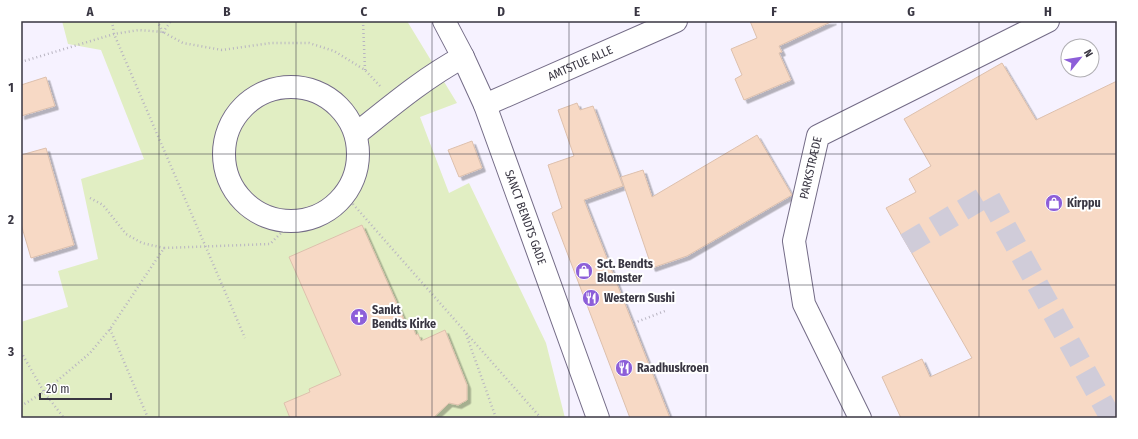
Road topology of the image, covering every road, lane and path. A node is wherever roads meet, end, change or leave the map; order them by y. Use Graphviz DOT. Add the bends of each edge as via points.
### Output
graph roads {
  1 [pos="112,21"];
  2 [pos="157,21"];
  3 [pos="171,21"];
  4 [pos="363,21"];
  5 [pos="444,21"];
  6 [pos="676,21"];
  7 [pos="1048,21"];
  8 [pos="162,32"];
  9 [pos="114,34"];
  10 [pos="463,58"];
  11 [pos="21,62"];
  12 [pos="365,70"];
  13 [pos="395,103"];
  14 [pos="485,105"];
  15 [pos="356,134"];
  16 [pos="345,195"];
  17 [pos="90,198"];
  18 [pos="293,221"];
  19 [pos="205,247"];
  20 [pos="164,248"];
  21 [pos="665,312"];
  22 [pos="634,324"];
  23 [pos="110,329"];
  24 [pos="465,332"];
  25 [pos="245,338"];
  26 [pos="21,352"];
  27 [pos="44,392"];
  28 [pos="21,406"];
  29 [pos="64,418"];
  30 [pos="148,418"];
  31 [pos="496,418"];
  32 [pos="541,418"];
  33 [pos="598,418"];
  34 [pos="860,418"];
  1 -- 9 [label="path"];
  2 -- 8 [label="path"];
  3 -- 8 [label="path"];
  4 -- 12 [label="path"];
  5 -- 10 [label="street, SANCT BENDTS GADE"];
  6 -- 14 [label="street, AMTSTUE ALLE"];
  7 -- 34 [label="street, PARKSTRÆDE" via="818,136 794,241 804,304"];
  8 -- 9 [label="path" via="139,30"];
  8 -- 12 [label="path" via="183,43 222,50 271,43 308,43 334,52"];
  9 -- 11 [label="path"];
  9 -- 19 [label="path"];
  10 -- 13 [label="street" via="445,67"];
  10 -- 14 [label="street, SANCT BENDTS GADE"];
  12 -- 13 [label="path"];
  13 -- 15 [label="street"];
  14 -- 33 [label="street, SANCT BENDTS GADE"];
  15 -- 16 [label="street" via="359,155 355,176"];
  15 -- 18 [label="street" via="345,113 328,97 307,88 284,86 262,92 243,105 234,117 223,146 225,169 234,190 249,207 270,218"];
  16 -- 18 [label="street" via="330,209 312,218"];
  16 -- 24 [label="path"];
  17 -- 20 [label="path" via="103,205 126,234 142,243"];
  18 -- 19 [label="path" via="270,244"];
  19 -- 20 [label="path"];
  19 -- 25 [label="path"];
  20 -- 23 [label="path"];
  21 -- 22 [label="path"];
  23 -- 27 [label="path" via="90,353"];
  23 -- 30 [label="path"];
  24 -- 31 [label="path"];
  24 -- 32 [label="path"];
  26 -- 27 [label="path"];
  27 -- 28 [label="path"];
  27 -- 29 [label="path"];
}
